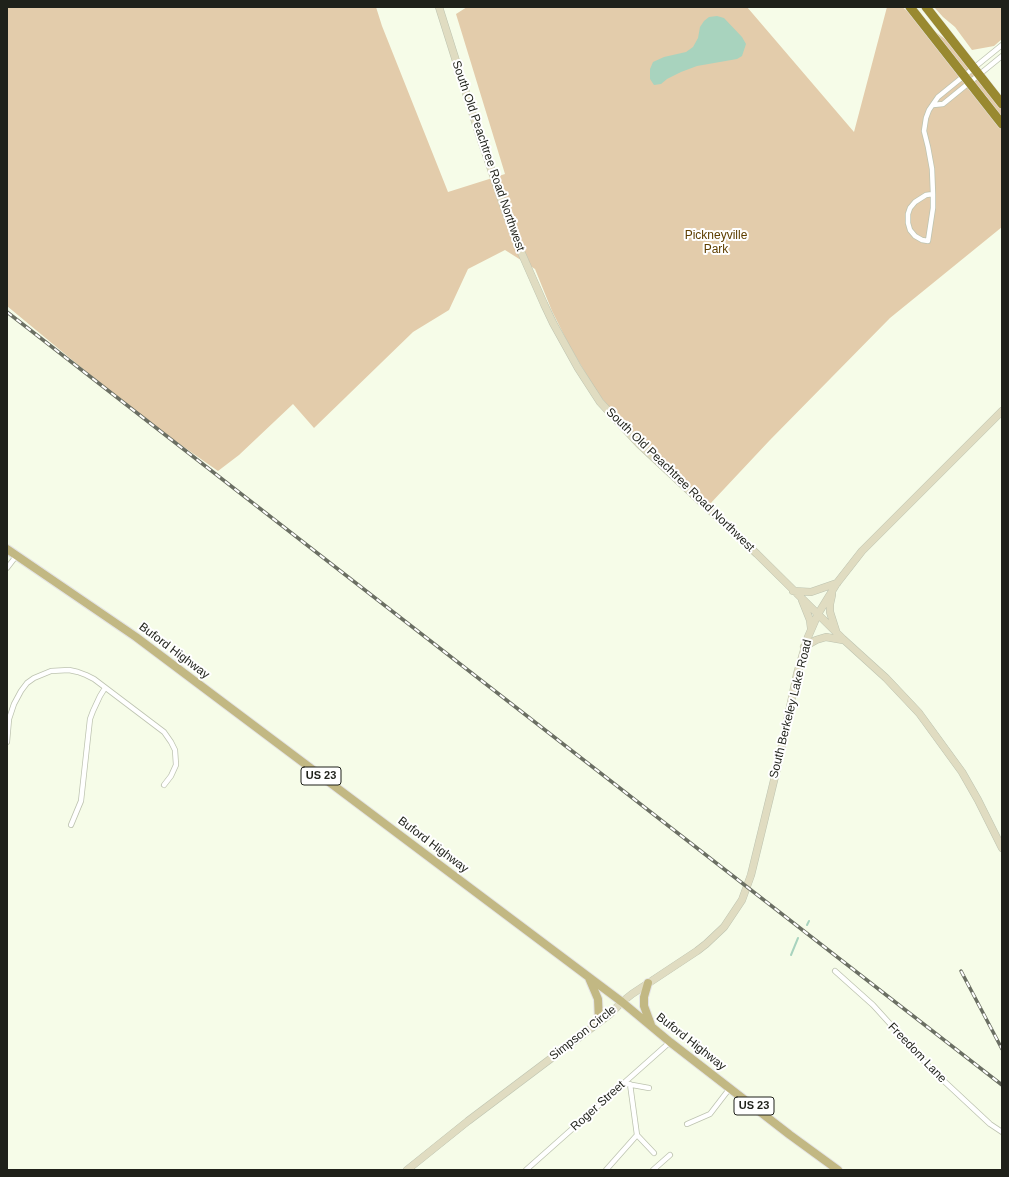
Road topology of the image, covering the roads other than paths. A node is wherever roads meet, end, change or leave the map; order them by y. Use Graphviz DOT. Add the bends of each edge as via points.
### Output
graph roads {
  1 [pos="439,7"];
  2 [pos="910,7"];
  3 [pos="926,7"];
  4 [pos="1002,45"];
  5 [pos="1002,56"];
  6 [pos="976,72"];
  7 [pos="968,79"];
  8 [pos="1002,104"];
  9 [pos="933,105"];
  10 [pos="1002,124"];
  11 [pos="933,194"];
  12 [pos="1002,411"];
  13 [pos="7,549"];
  14 [pos="17,555"];
  15 [pos="7,568"];
  16 [pos="835,586"];
  17 [pos="794,591"];
  18 [pos="801,598"];
  19 [pos="818,614"];
  20 [pos="811,630"];
  21 [pos="837,633"];
  22 [pos="844,640"];
  23 [pos="804,647"];
  24 [pos="105,688"];
  25 [pos="7,742"];
  26 [pos="164,785"];
  27 [pos="71,825"];
  28 [pos="1002,848"];
  29 [pos="747,886"];
  30 [pos="835,971"];
  31 [pos="589,978"];
  32 [pos="648,983"];
  33 [pos="622,1002"];
  34 [pos="599,1021"];
  35 [pos="651,1026"];
  36 [pos="670,1042"];
  37 [pos="624,1083"];
  38 [pos="630,1084"];
  39 [pos="649,1088"];
  40 [pos="730,1088"];
  41 [pos="687,1124"];
  42 [pos="1002,1132"];
  43 [pos="637,1135"];
  44 [pos="654,1153"];
  45 [pos="670,1155"];
  46 [pos="407,1170"];
  47 [pos="526,1170"];
  48 [pos="606,1170"];
  49 [pos="653,1170"];
  50 [pos="838,1170"];
  1 -- 17 [label="street, South Old Peachtree Road Northwest" via="507,216 544,304 578,368 600,402 626,431"];
  2 -- 7 [label="highway"];
  3 -- 6 [label="highway"];
  4 -- 6 [label="street"];
  5 -- 6 [label="street"];
  6 -- 7 [label="street"];
  6 -- 7 [label="street"];
  6 -- 8 [label="highway"];
  7 -- 9 [label="street" via="938,98"];
  7 -- 9 [label="street" via="943,104"];
  7 -- 10 [label="highway"];
  9 -- 11 [label="street" via="926,118 924,131 932,170"];
  11 -- 11 [label="street" via="928,240 922,240 910,230 908,214 915,202"];
  12 -- 16 [label="street, South Berkeley Lake Road" via="862,551"];
  13 -- 14 [label="main road, Buford Highway / US 23"];
  14 -- 15 [label="street"];
  14 -- 31 [label="main road, Buford Highway / US 23" via="136,637"];
  16 -- 17 [label="street" via="811,592"];
  16 -- 19 [label="street, South Berkeley Lake Road"];
  16 -- 21 [label="street" via="830,612"];
  17 -- 18 [label="street, South Old Peachtree Road Northwest"];
  18 -- 19 [label="street, South Old Peachtree Road Northwest"];
  18 -- 20 [label="street" via="810,620"];
  19 -- 20 [label="street, South Berkeley Lake Road"];
  19 -- 21 [label="street, South Old Peachtree Road Northwest"];
  20 -- 23 [label="street, South Berkeley Lake Road"];
  21 -- 22 [label="street, South Old Peachtree Road Northwest"];
  22 -- 23 [label="street" via="820,638"];
  22 -- 28 [label="street, South Old Peachtree Road Northwest" via="886,678 919,713 962,772"];
  23 -- 29 [label="street, South Berkeley Lake Road"];
  24 -- 25 [label="street" via="86,675 69,670 51,671 34,678 27,683 14,704 9,719"];
  24 -- 26 [label="street" via="164,732 171,742 175,750 176,765"];
  24 -- 27 [label="street" via="90,719 80,801"];
  29 -- 32 [label="street, Simpson Circle" via="742,900 724,927 697,951"];
  30 -- 42 [label="street, Freedom Lane" via="873,1004 931,1069"];
  31 -- 33 [label="main road, Buford Highway / US 23"];
  31 -- 34 [label="main road" via="598,998"];
  32 -- 33 [label="street, Simpson Circle"];
  32 -- 35 [label="main road" via="644,1006"];
  33 -- 34 [label="street, Simpson Circle"];
  33 -- 35 [label="main road, Buford Highway / US 23"];
  34 -- 46 [label="street, Simpson Circle"];
  35 -- 36 [label="main road, Buford Highway / US 23"];
  36 -- 37 [label="street, Roger Street"];
  36 -- 40 [label="main road, Buford Highway / US 23"];
  37 -- 38 [label="street"];
  37 -- 47 [label="street, Roger Street"];
  38 -- 39 [label="street"];
  38 -- 43 [label="street"];
  40 -- 41 [label="street" via="710,1114"];
  40 -- 50 [label="main road, Buford Highway / US 23"];
  43 -- 44 [label="street"];
  43 -- 48 [label="street"];
  45 -- 49 [label="street"];
}
